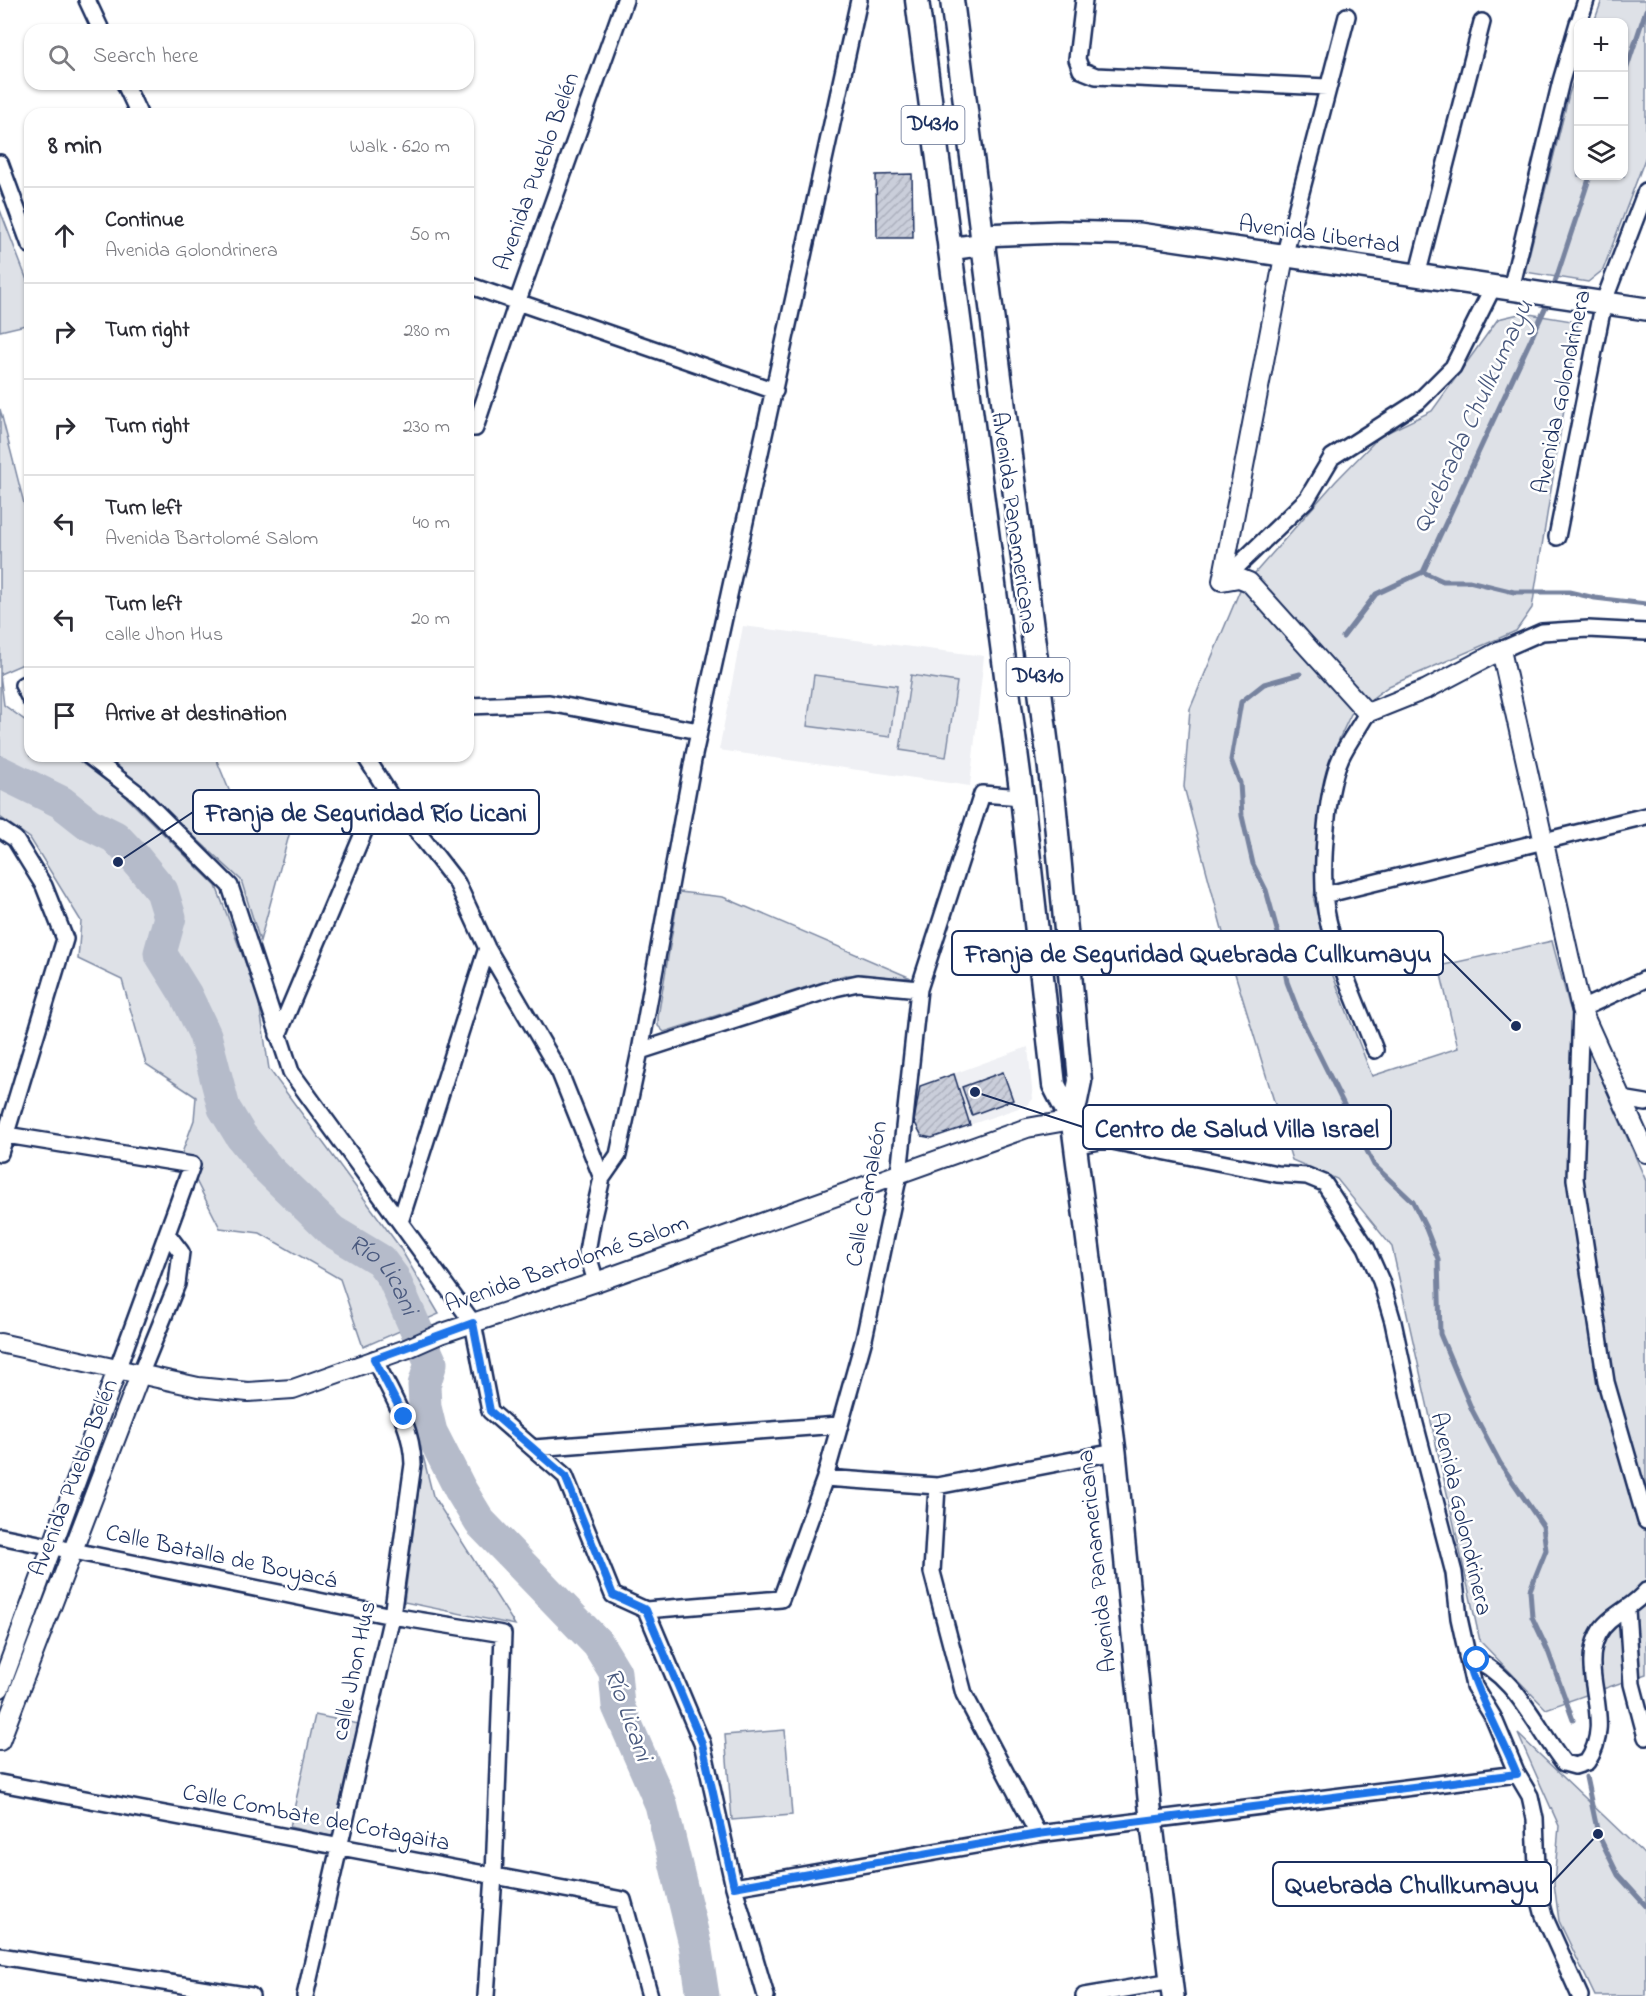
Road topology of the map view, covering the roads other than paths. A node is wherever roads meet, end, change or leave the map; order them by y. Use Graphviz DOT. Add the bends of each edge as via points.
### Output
graph roads {
  1 [pos="87,0"];
  2 [pos="625,0"];
  3 [pos="860,0"];
  4 [pos="917,0"];
  5 [pos="952,0"];
  6 [pos="1084,0"];
  7 [pos="1586,0"];
  8 [pos="1347,16"];
  9 [pos="1581,18"];
  10 [pos="1482,22"];
  11 [pos="98,24"];
  12 [pos="1574,39"];
  13 [pos="1326,87"];
  14 [pos="128,90"];
  15 [pos="136,108"];
  16 [pos="0,163"];
  17 [pos="1646,191"];
  18 [pos="24,229"];
  19 [pos="984,239"];
  20 [pos="949,249"];
  21 [pos="1284,257"];
  22 [pos="1417,276"];
  23 [pos="474,287"];
  24 [pos="1502,288"];
  25 [pos="1604,301"];
  26 [pos="517,303"];
  27 [pos="1646,309"];
  28 [pos="775,391"];
  29 [pos="474,422"];
  30 [pos="1557,537"];
  31 [pos="1222,581"];
  32 [pos="1646,632"];
  33 [pos="1501,650"];
  34 [pos="474,706"];
  35 [pos="1367,713"];
  36 [pos="699,731"];
  37 [pos="97,762"];
  38 [pos="369,762"];
  39 [pos="1022,797"];
  40 [pos="395,803"];
  41 [pos="1646,816"];
  42 [pos="0,829"];
  43 [pos="1544,843"];
  44 [pos="1324,895"];
  45 [pos="487,948"];
  46 [pos="1646,979"];
  47 [pos="919,989"];
  48 [pos="1581,1009"];
  49 [pos="278,1035"];
  50 [pos="1375,1050"];
  51 [pos="640,1051"];
  52 [pos="1622,1099"];
  53 [pos="1646,1103"];
  54 [pos="1072,1120"];
  55 [pos="3,1134"];
  56 [pos="1076,1145"];
  57 [pos="0,1153"];
  58 [pos="1646,1153"];
  59 [pos="899,1174"];
  60 [pos="602,1178"];
  61 [pos="400,1222"];
  62 [pos="168,1235"];
  63 [pos="596,1282"];
  64 [pos="473,1323"];
  65 [pos="0,1343"];
  66 [pos="374,1359"];
  67 [pos="117,1370"];
  68 [pos="140,1375"];
  69 [pos="838,1425"];
  70 [pos="534,1448"];
  71 [pos="1115,1452"];
  72 [pos="825,1478"];
  73 [pos="937,1486"];
  74 [pos="1646,1521"];
  75 [pos="0,1536"];
  76 [pos="52,1547"];
  77 [pos="73,1550"];
  78 [pos="1646,1591"];
  79 [pos="646,1610"];
  80 [pos="1626,1610"];
  81 [pos="392,1616"];
  82 [pos="1467,1656"];
  83 [pos="0,1688"];
  84 [pos="1646,1737"];
  85 [pos="0,1741"];
  86 [pos="1517,1774"];
  87 [pos="0,1784"];
  88 [pos="1151,1818"];
  89 [pos="1038,1834"];
  90 [pos="339,1845"];
  91 [pos="494,1875"];
  92 [pos="734,1887"];
  93 [pos="0,1956"];
  94 [pos="1173,1989"];
  95 [pos="251,1996"];
  96 [pos="305,1996"];
  97 [pos="486,1996"];
  98 [pos="650,1996"];
  99 [pos="766,1996"];
  100 [pos="1084,1996"];
  101 [pos="1580,1996"];
  1 -- 11 [label="street"];
  2 -- 26 [label="street, Avenida Pueblo Belén"];
  3 -- 28 [label="street"];
  4 -- 20 [label="main road, Avenida Panamericana / D4310"];
  5 -- 19 [label="main road, Avenida Panamericana / D4310"];
  6 -- 13 [label="street" via="1077,59 1081,70 1096,76"];
  7 -- 9 [label="street"];
  8 -- 13 [label="street"];
  10 -- 22 [label="street"];
  12 -- 24 [label="street"];
  13 -- 21 [label="street"];
  14 -- 15 [label="street"];
  16 -- 18 [label="street"];
  17 -- 25 [label="street, Avenida Golondrinera"];
  19 -- 20 [label="main road, Avenida Libertad"];
  19 -- 21 [label="main road, Avenida Libertad" via="1060,232 1139,234"];
  19 -- 54 [label="main road, Avenida Panamericana / D4310" via="1055,813 1080,1081"];
  20 -- 39 [label="main road, Avenida Panamericana / D4310"];
  21 -- 22 [label="main road, Avenida Libertad"];
  21 -- 31 [label="street"];
  22 -- 24 [label="main road, Avenida Libertad"];
  23 -- 26 [label="street"];
  24 -- 25 [label="main road, Avenida Libertad"];
  24 -- 31 [label="street" via="1453,367 1419,401 1332,457 1307,499"];
  25 -- 27 [label="main road, Avenida Libertad"];
  25 -- 30 [label="street, Avenida Golondrinera"];
  26 -- 28 [label="street"];
  26 -- 29 [label="street, Avenida Pueblo Belén"];
  28 -- 36 [label="street"];
  31 -- 35 [label="street" via="1239,578 1249,582"];
  32 -- 33 [label="street" via="1542,632"];
  33 -- 35 [label="street" via="1427,689"];
  33 -- 43 [label="street"];
  34 -- 36 [label="street" via="549,703"];
  35 -- 44 [label="street" via="1341,757 1334,778"];
  36 -- 51 [label="street"];
  37 -- 49 [label="street" via="137,794 230,886"];
  38 -- 40 [label="street"];
  39 -- 47 [label="street, Calle Camaleón" via="982,794"];
  39 -- 54 [label="main road, Avenida Panamericana / D4310" via="1054,1085"];
  40 -- 45 [label="street" via="457,883"];
  40 -- 49 [label="street" via="365,829"];
  41 -- 43 [label="street"];
  42 -- 55 [label="street" via="15,839 44,885 65,939"];
  43 -- 44 [label="street"];
  43 -- 48 [label="street"];
  44 -- 50 [label="street" via="1328,922"];
  45 -- 60 [label="street" via="560,1073"];
  45 -- 61 [label="street"];
  46 -- 48 [label="street"];
  47 -- 51 [label="street" via="858,983 835,988"];
  47 -- 59 [label="street, Calle Camaleón"];
  48 -- 52 [label="street"];
  48 -- 74 [label="street" via="1575,1179 1606,1382"];
  49 -- 61 [label="street" via="291,1072"];
  51 -- 60 [label="street" via="618,1155"];
  52 -- 53 [label="street"];
  52 -- 58 [label="street"];
  54 -- 56 [label="main road, Avenida Panamericana / D4310"];
  54 -- 59 [label="street, Avenida Bartolomé Salom" via="1027,1128"];
  55 -- 57 [label="street"];
  55 -- 62 [label="street, Avenida Pueblo Belén" via="192,1165"];
  56 -- 71 [label="main road, Avenida Panamericana / D4310"];
  56 -- 82 [label="street, Avenida Golondrinera" via="1107,1140 1277,1174 1307,1176 1324,1183 1366,1247 1381,1281 1454,1573"];
  59 -- 63 [label="street, Avenida Bartolomé Salom"];
  59 -- 69 [label="street, Calle Camaleón" via="864,1339"];
  60 -- 63 [label="street" via="587,1252"];
  61 -- 64 [label="street"];
  62 -- 67 [label="street, Avenida Pueblo Belén"];
  62 -- 68 [label="street, Avenida Pueblo Belén" via="181,1252 177,1284"];
  63 -- 64 [label="street, Avenida Bartolomé Salom"];
  64 -- 66 [label="street, Avenida Bartolomé Salom"];
  64 -- 70 [label="street" via="490,1411"];
  65 -- 67 [label="street, Avenida Bartolomé Salom"];
  66 -- 68 [label="street, Avenida Bartolomé Salom" via="293,1389 248,1392"];
  66 -- 81 [label="street, calle Jhon Hus" via="404,1417 412,1442 413,1464"];
  67 -- 68 [label="street, Avenida Bartolomé Salom"];
  67 -- 76 [label="street, Avenida Pueblo Belén"];
  68 -- 77 [label="street, Avenida Pueblo Belén"];
  69 -- 70 [label="street"];
  69 -- 72 [label="street, Calle Camaleón"];
  70 -- 79 [label="street" via="565,1476 613,1595"];
  71 -- 73 [label="street"];
  71 -- 88 [label="main road, Avenida Panamericana / D4310"];
  72 -- 73 [label="street"];
  72 -- 79 [label="street, Calle Camaleón" via="780,1599"];
  73 -- 89 [label="street" via="932,1572 964,1695"];
  75 -- 76 [label="street, Calle Batalla de Boyacá"];
  76 -- 77 [label="street, Calle Batalla de Boyacá"];
  76 -- 83 [label="street, Avenida Pueblo Belén"];
  77 -- 81 [label="street, Calle Batalla de Boyacá"];
  77 -- 85 [label="street, Avenida Pueblo Belén"];
  78 -- 80 [label="street"];
  79 -- 92 [label="street" via="702,1743"];
  80 -- 82 [label="street" via="1604,1625 1594,1646 1599,1735 1587,1762 1575,1766 1564,1763 1524,1702 1491,1670"];
  80 -- 84 [label="street" via="1632,1684"];
  81 -- 90 [label="street, calle Jhon Hus"];
  81 -- 91 [label="street, Calle Batalla de Boyacá" via="503,1634"];
  82 -- 86 [label="street, Avenida Golondrinera" via="1474,1686 1493,1717"];
  86 -- 88 [label="street"];
  86 -- 101 [label="street, Avenida Golondrinera" via="1530,1796 1535,1819 1538,1893 1544,1916"];
  87 -- 90 [label="street, Calle Combate de Cotagaita"];
  88 -- 89 [label="street"];
  88 -- 94 [label="main road, Avenida Panamericana / D4310"];
  89 -- 92 [label="street"];
  90 -- 91 [label="street, Calle Combate de Cotagaita"];
  90 -- 96 [label="street, calle Jhon Hus"];
  91 -- 97 [label="street"];
  91 -- 98 [label="street, Calle Combate de Cotagaita" via="623,1900"];
  92 -- 99 [label="street"];
  93 -- 95 [label="street"];
  94 -- 100 [label="street"];
}
